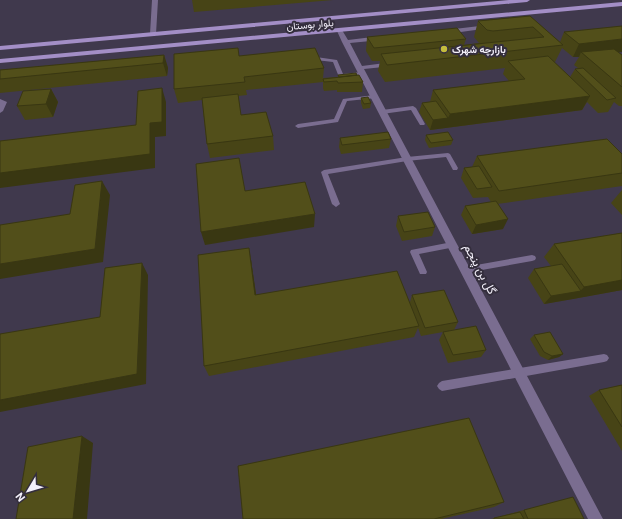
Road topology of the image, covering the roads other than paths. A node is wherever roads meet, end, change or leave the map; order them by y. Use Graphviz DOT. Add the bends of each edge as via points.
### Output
graph roads {
  1 [pos="155,0"];
  2 [pos="527,0"];
  3 [pos="500,1"];
  4 [pos="622,4"];
  5 [pos="447,20"];
  6 [pos="492,27"];
  7 [pos="340,31"];
  8 [pos="440,32"];
  9 [pos="458,33"];
  10 [pos="153,34"];
  11 [pos="385,38"];
  12 [pos="345,42"];
  13 [pos="0,48"];
  14 [pos="301,59"];
  15 [pos="0,61"];
  16 [pos="398,64"];
  17 [pos="361,71"];
  18 [pos="374,97"];
  19 [pos="0,101"];
  20 [pos="0,111"];
  21 [pos="382,112"];
  22 [pos="422,124"];
  23 [pos="298,126"];
  24 [pos="407,159"];
  25 [pos="455,168"];
  26 [pos="336,204"];
  27 [pos="452,245"];
  28 [pos="532,258"];
  29 [pos="466,270"];
  30 [pos="423,272"];
  31 [pos="604,358"];
  32 [pos="519,372"];
  33 [pos="442,386"];
  34 [pos="596,519"];
  1 -- 10 [label="street"];
  2 -- 3 [label="street, بلوار بوستان"];
  3 -- 10 [label="street, بلوار بوستان"];
  4 -- 5 [label="street, بلوار بوستان"];
  5 -- 7 [label="street, بلوار بوستان"];
  5 -- 9 [label="street"];
  6 -- 9 [label="street"];
  7 -- 12 [label="street, گل بن پنجم"];
  7 -- 15 [label="street, بلوار بوستان"];
  8 -- 9 [label="street"];
  10 -- 13 [label="street, بلوار بوستان"];
  11 -- 12 [label="street"];
  12 -- 17 [label="street, گل بن پنجم"];
  14 -- 17 [label="lane" via="335,61 342,76"];
  16 -- 17 [label="street"];
  17 -- 18 [label="street, گل بن پنجم"];
  18 -- 21 [label="street, گل بن پنجم"];
  18 -- 23 [label="lane" via="345,100 336,121"];
  19 -- 20 [label="lane" via="4,102"];
  21 -- 22 [label="lane" via="413,108"];
  21 -- 24 [label="street, گل بن پنجم"];
  24 -- 25 [label="lane" via="448,155"];
  24 -- 26 [label="lane" via="324,172"];
  24 -- 27 [label="street, گل بن پنجم"];
  27 -- 29 [label="street, گل بن پنجم"];
  27 -- 30 [label="lane" via="414,252"];
  28 -- 29 [label="lane"];
  29 -- 32 [label="street, گل بن پنجم"];
  31 -- 32 [label="lane"];
  32 -- 33 [label="lane"];
  32 -- 34 [label="street, گل بن پنجم"];
}
